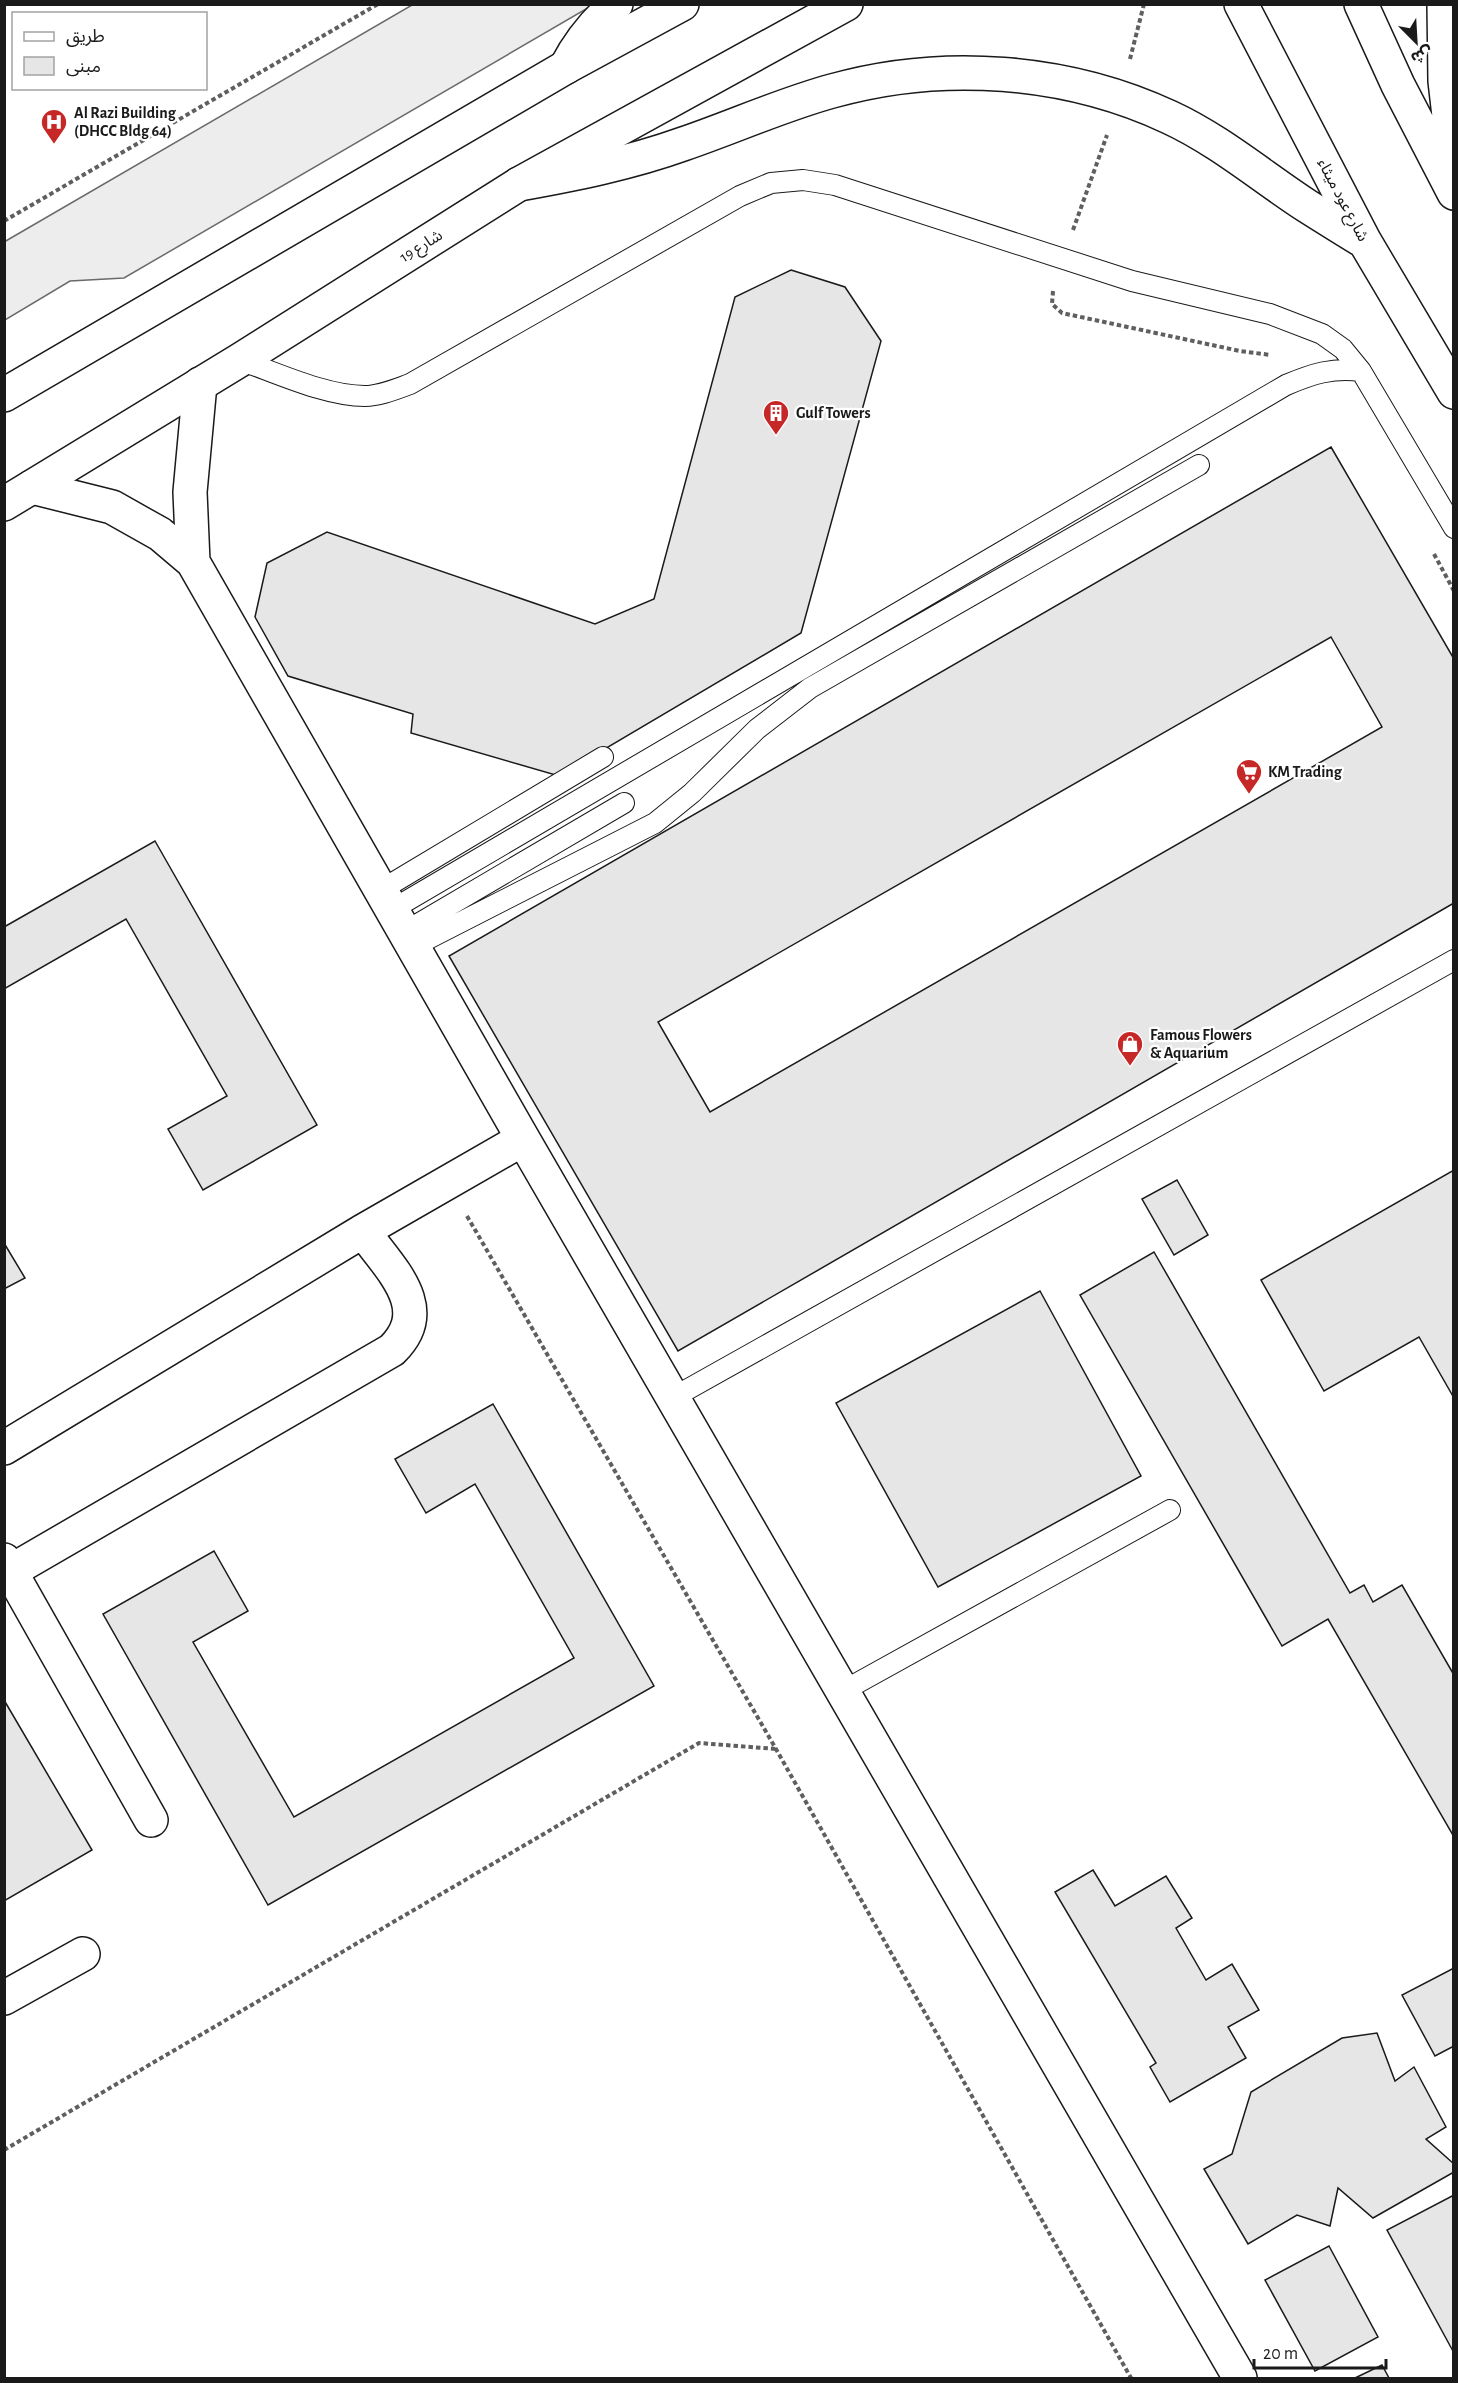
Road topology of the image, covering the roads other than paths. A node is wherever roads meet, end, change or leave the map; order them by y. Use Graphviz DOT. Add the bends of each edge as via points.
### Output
graph roads {
  1 [pos="616,4"];
  2 [pos="682,4"];
  3 [pos="846,4"];
  4 [pos="1241,4"];
  5 [pos="1361,4"];
  6 [pos="1444,4"];
  7 [pos="566,67"];
  8 [pos="1454,160"];
  9 [pos="519,184"];
  10 [pos="1454,193"];
  11 [pos="1365,242"];
  12 [pos="240,360"];
  13 [pos="1361,371"];
  14 [pos="200,384"];
  15 [pos="1454,392"];
  16 [pos="4,395"];
  17 [pos="1199,465"];
  18 [pos="32,488"];
  19 [pos="4,504"];
  20 [pos="1454,528"];
  21 [pos="193,562"];
  22 [pos="603,757"];
  23 [pos="624,803"];
  24 [pos="399,919"];
  25 [pos="1454,960"];
  26 [pos="523,1139"];
  27 [pos="363,1231"];
  28 [pos="674,1397"];
  29 [pos="4,1448"];
  30 [pos="1170,1510"];
  31 [pos="8,1566"];
  32 [pos="843,1691"];
  33 [pos="151,1820"];
  34 [pos="83,1954"];
  35 [pos="4,1998"];
  36 [pos="1240,2379"];
  1 -- 7 [label="street" via="579,43"];
  2 -- 7 [label="street"];
  3 -- 9 [label="street, شارع 19"];
  4 -- 11 [label="street, شارع عود ميثاء"];
  5 -- 10 [label="street"];
  6 -- 8 [label="street" via="1445,81"];
  7 -- 16 [label="street"];
  9 -- 11 [label="street" via="682,145 832,90 911,75 986,74 1058,81 1120,97 1170,118 1212,140"];
  9 -- 12 [label="street, شارع 19"];
  11 -- 15 [label="street, شارع عود ميثاء"];
  12 -- 13 [label="lane" via="346,395 367,397 388,392 410,384 711,210 771,183 803,180 835,185 1132,281 1270,314 1322,334 1343,349"];
  12 -- 14 [label="street, شارع 19"];
  13 -- 20 [label="lane"];
  13 -- 24 [label="lane" via="1341,368 1286,385"];
  14 -- 18 [label="street, شارع 19"];
  14 -- 21 [label="street" via="190,492"];
  17 -- 24 [label="lane" via="810,688 757,729 656,823"];
  18 -- 19 [label="street, شارع 19"];
  18 -- 21 [label="street" via="112,507 160,534"];
  21 -- 24 [label="street"];
  22 -- 24 [label="lane"];
  23 -- 24 [label="lane"];
  24 -- 26 [label="street"];
  25 -- 28 [label="lane"];
  26 -- 27 [label="street"];
  26 -- 28 [label="street"];
  27 -- 29 [label="street"];
  27 -- 31 [label="street" via="406,1292 411,1307 410,1324 392,1350"];
  28 -- 32 [label="street"];
  30 -- 32 [label="lane"];
  31 -- 33 [label="street"];
  32 -- 36 [label="street"];
  34 -- 35 [label="street"];
}
